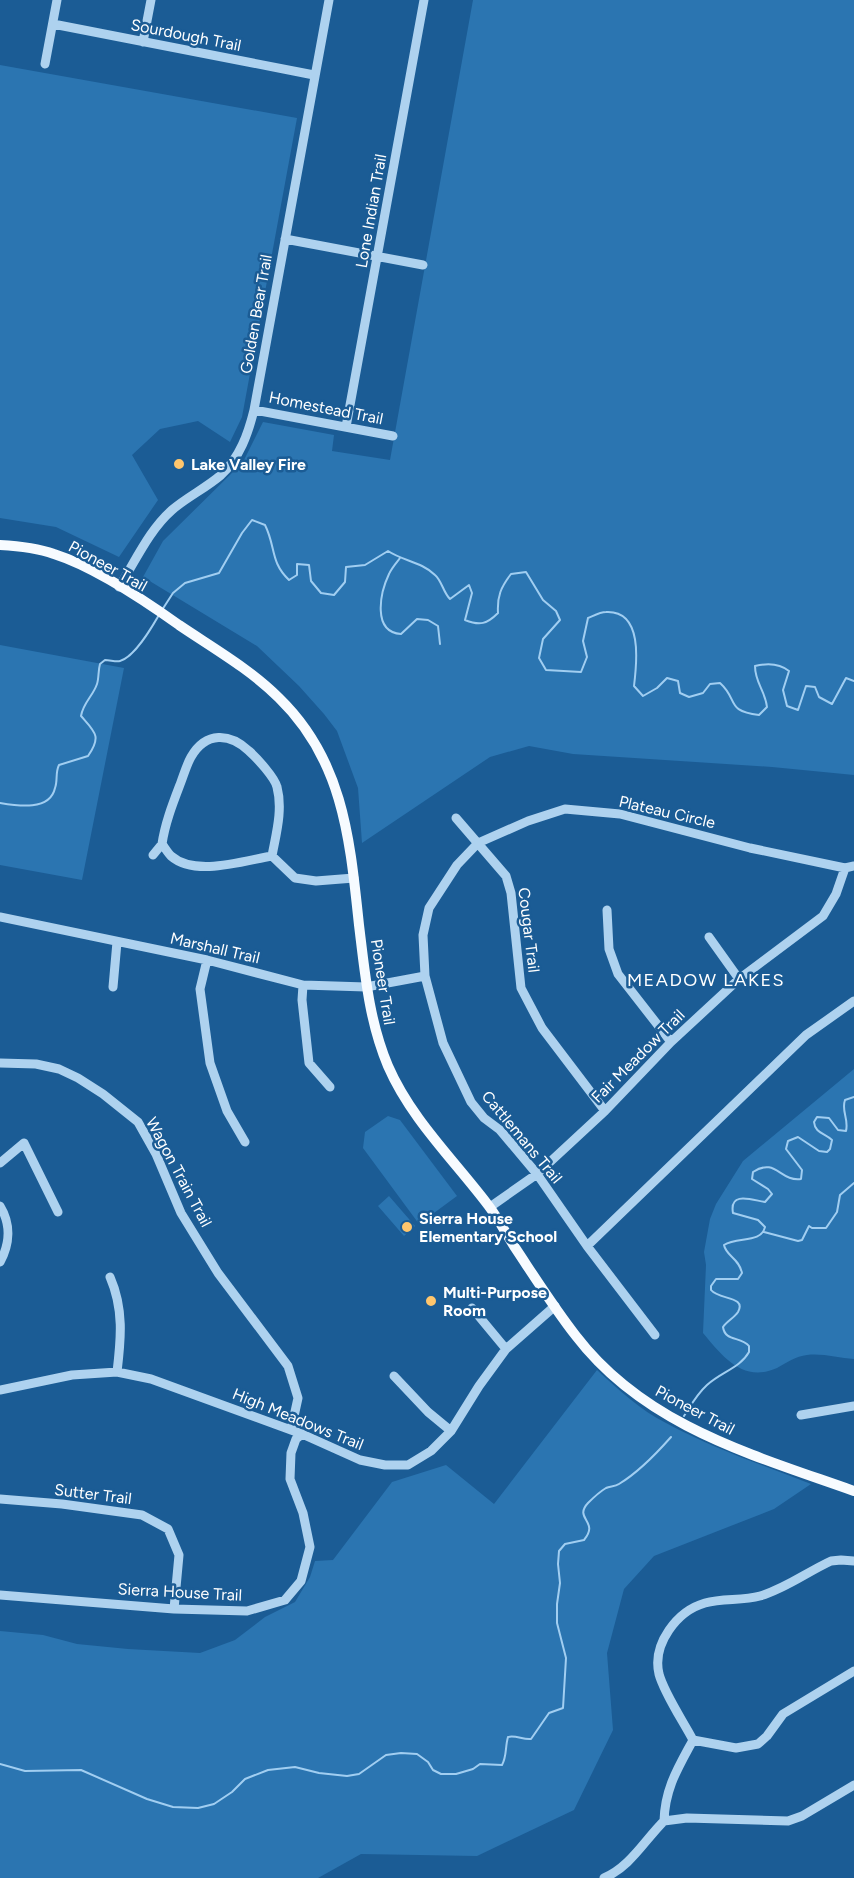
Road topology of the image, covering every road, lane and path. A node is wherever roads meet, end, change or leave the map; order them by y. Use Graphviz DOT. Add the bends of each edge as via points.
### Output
graph roads {
  1 [pos="57,0"];
  2 [pos="151,0"];
  3 [pos="329,0"];
  4 [pos="424,0"];
  5 [pos="53,24"];
  6 [pos="143,42"];
  7 [pos="45,64"];
  8 [pos="314,75"];
  9 [pos="285,239"];
  10 [pos="378,257"];
  11 [pos="423,265"];
  12 [pos="254,410"];
  13 [pos="346,426"];
  14 [pos="393,436"];
  15 [pos="0,544"];
  16 [pos="119,587"];
  17 [pos="456,818"];
  18 [pos="478,843"];
  19 [pos="162,844"];
  20 [pos="153,855"];
  21 [pos="272,856"];
  22 [pos="850,867"];
  23 [pos="354,878"];
  24 [pos="607,910"];
  25 [pos="0,916"];
  26 [pos="709,937"];
  27 [pos="117,942"];
  28 [pos="207,960"];
  29 [pos="425,976"];
  30 [pos="740,979"];
  31 [pos="303,985"];
  32 [pos="113,987"];
  33 [pos="366,987"];
  34 [pos="854,1001"];
  35 [pos="671,1042"];
  36 [pos="0,1063"];
  37 [pos="330,1087"];
  38 [pos="605,1111"];
  39 [pos="245,1142"];
  40 [pos="0,1163"];
  41 [pos="537,1174"];
  42 [pos="0,1206"];
  43 [pos="490,1207"];
  44 [pos="58,1212"];
  45 [pos="587,1246"];
  46 [pos="0,1262"];
  47 [pos="110,1277"];
  48 [pos="555,1306"];
  49 [pos="472,1308"];
  50 [pos="655,1335"];
  51 [pos="506,1350"];
  52 [pos="117,1372"];
  53 [pos="394,1376"];
  54 [pos="0,1390"];
  55 [pos="854,1406"];
  56 [pos="801,1414"];
  57 [pos="291,1430"];
  58 [pos="451,1431"];
  59 [pos="302,1434"];
  60 [pos="854,1491"];
  61 [pos="0,1499"];
  62 [pos="854,1561"];
  63 [pos="0,1595"];
  64 [pos="174,1609"];
  65 [pos="854,1671"];
  66 [pos="693,1740"];
  67 [pos="854,1785"];
  68 [pos="664,1821"];
  69 [pos="604,1878"];
  1 -- 5 [label="street"];
  2 -- 6 [label="street"];
  3 -- 8 [label="street, Golden Bear Trail"];
  4 -- 10 [label="street, Lone Indian Trail"];
  5 -- 6 [label="street, Sourdough Trail"];
  5 -- 7 [label="street"];
  6 -- 8 [label="street, Sourdough Trail"];
  8 -- 9 [label="street, Golden Bear Trail"];
  9 -- 10 [label="street"];
  9 -- 12 [label="street, Golden Bear Trail"];
  10 -- 11 [label="street"];
  10 -- 13 [label="street, Lone Indian Trail"];
  12 -- 13 [label="street, Homestead Trail"];
  12 -- 16 [label="street, Golden Bear Trail" via="248,436 235,459 171,511"];
  13 -- 14 [label="street, Homestead Trail"];
  15 -- 16 [label="main road, Pioneer Trail" via="52,553"];
  16 -- 23 [label="main road, Pioneer Trail" via="260,681 304,725 327,766 342,805"];
  17 -- 18 [label="street, Cougar Trail"];
  18 -- 22 [label="street, Plateau Circle" via="565,809 620,814 750,848"];
  18 -- 29 [label="street, Cattlemans Trail" via="457,865 429,908 423,935"];
  18 -- 38 [label="street, Cougar Trail" via="506,876 521,988 542,1028"];
  19 -- 20 [label="street"];
  19 -- 21 [label="street" via="171,856 203,868"];
  19 -- 21 [label="street" via="165,825 191,757 201,744 216,737 228,737 254,755 277,784 280,805"];
  21 -- 23 [label="street" via="295,878"];
  22 -- 30 [label="street, Fair Meadow Trail" via="823,916"];
  23 -- 33 [label="main road, Pioneer Trail"];
  24 -- 35 [label="street" via="609,949 618,974"];
  25 -- 27 [label="street, Marshall Trail"];
  26 -- 30 [label="street"];
  27 -- 28 [label="street, Marshall Trail"];
  27 -- 32 [label="street"];
  28 -- 31 [label="street, Marshall Trail"];
  28 -- 39 [label="street" via="200,988 210,1063 227,1111"];
  29 -- 33 [label="street, Marshall Trail"];
  29 -- 41 [label="street, Cattlemans Trail" via="443,1043 471,1102"];
  30 -- 35 [label="street, Fair Meadow Trail"];
  31 -- 33 [label="street, Marshall Trail"];
  31 -- 37 [label="street" via="309,1063"];
  33 -- 43 [label="main road, Pioneer Trail" via="376,1035 398,1087"];
  34 -- 45 [label="street" via="806,1035"];
  35 -- 38 [label="street, Fair Meadow Trail"];
  36 -- 57 [label="street, Wagon Train Trail" via="58,1069 103,1094 138,1122 187,1223 219,1274 288,1366 298,1398"];
  38 -- 41 [label="street, Fair Meadow Trail"];
  40 -- 44 [label="street" via="24,1143"];
  41 -- 43 [label="street, Fair Meadow Trail"];
  41 -- 45 [label="street, Cattlemans Trail"];
  42 -- 46 [label="street" via="9,1229"];
  43 -- 48 [label="main road, Pioneer Trail"];
  45 -- 50 [label="street, Cattlemans Trail"];
  47 -- 52 [label="street" via="122,1335"];
  48 -- 51 [label="street, High Meadows Trail"];
  48 -- 60 [label="main road, Pioneer Trail" via="578,1339 614,1377 669,1417 734,1448"];
  49 -- 51 [label="street"];
  51 -- 58 [label="street, High Meadows Trail"];
  52 -- 54 [label="street, High Meadows Trail" via="72,1374"];
  52 -- 57 [label="street, High Meadows Trail" via="151,1379"];
  53 -- 58 [label="street"];
  55 -- 56 [label="street"];
  57 -- 59 [label="street, High Meadows Trail"];
  58 -- 59 [label="street, High Meadows Trail" via="431,1451 408,1465 360,1460"];
  59 -- 64 [label="street, Sierra House Trail" via="291,1453 290,1479 310,1547 301,1581 285,1600 247,1611"];
  61 -- 64 [label="street, Sutter Trail" via="142,1515 168,1529 179,1555"];
  62 -- 66 [label="street" via="831,1561 761,1595 700,1605 673,1623 658,1660 659,1674"];
  63 -- 64 [label="street, Sierra House Trail"];
  65 -- 66 [label="street" via="783,1714 758,1744 736,1748"];
  66 -- 68 [label="street" via="672,1778 665,1798"];
  67 -- 68 [label="street" via="788,1821"];
  68 -- 69 [label="street" via="628,1862"];
}
